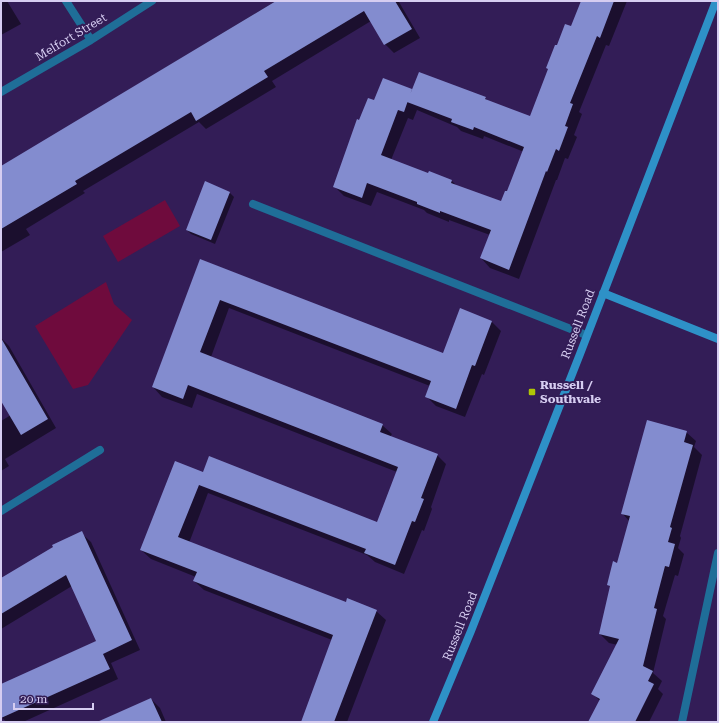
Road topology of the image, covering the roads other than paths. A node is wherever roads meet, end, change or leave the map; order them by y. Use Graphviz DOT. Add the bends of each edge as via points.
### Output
graph roads {
  1 [pos="66,1"];
  2 [pos="152,1"];
  3 [pos="716,1"];
  4 [pos="91,40"];
  5 [pos="1,92"];
  6 [pos="253,204"];
  7 [pos="603,293"];
  8 [pos="586,336"];
  9 [pos="718,339"];
  10 [pos="100,450"];
  11 [pos="1,511"];
  12 [pos="718,553"];
  13 [pos="433,722"];
  14 [pos="682,722"];
  1 -- 4 [label="street"];
  2 -- 4 [label="street, Melfort Street"];
  3 -- 7 [label="main road, Russell Road"];
  4 -- 5 [label="street, Melfort Street"];
  6 -- 8 [label="street"];
  7 -- 8 [label="main road, Russell Road"];
  7 -- 9 [label="main road"];
  8 -- 13 [label="main road, Russell Road"];
  10 -- 11 [label="street"];
  12 -- 14 [label="street"];
}
